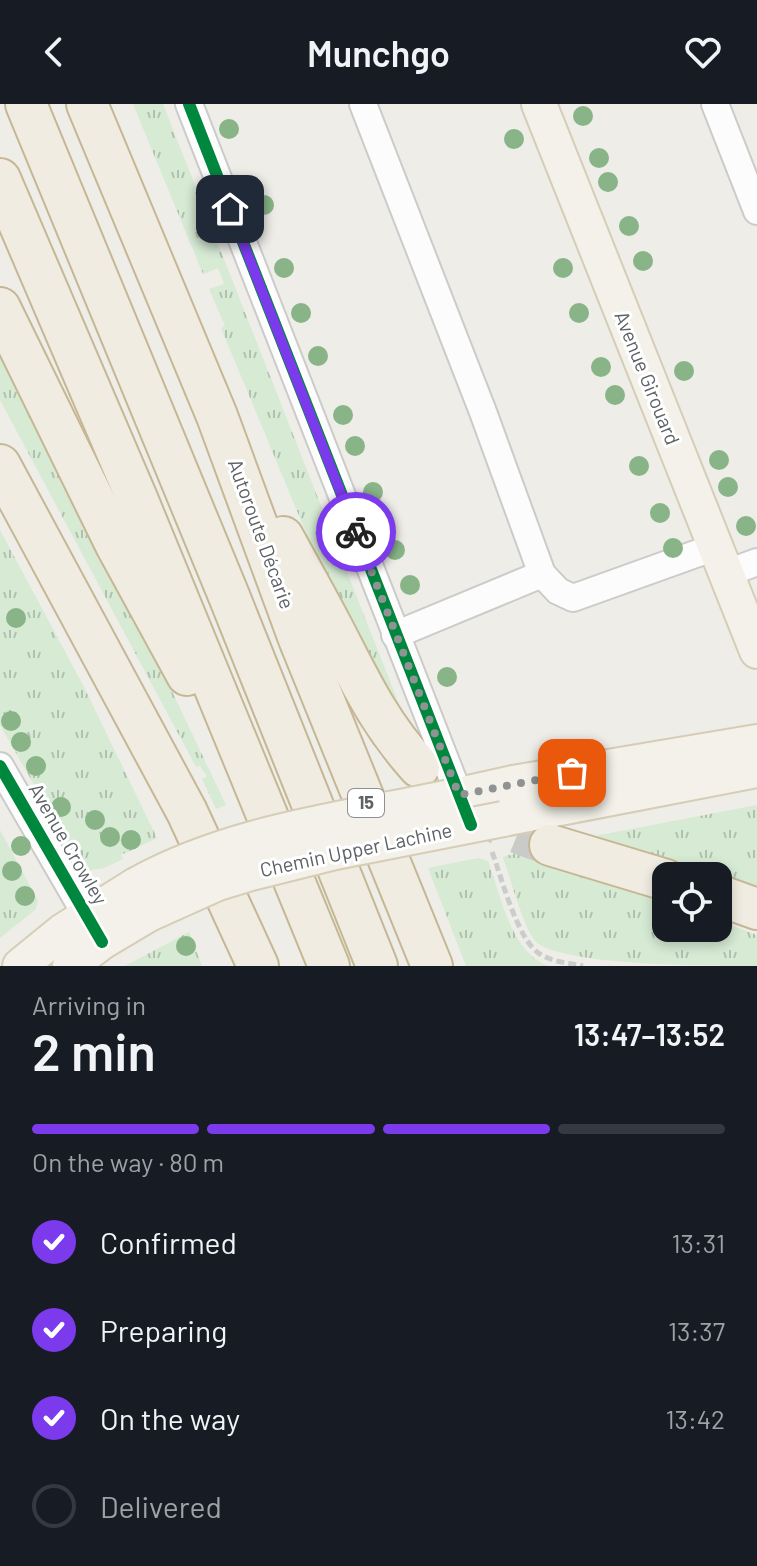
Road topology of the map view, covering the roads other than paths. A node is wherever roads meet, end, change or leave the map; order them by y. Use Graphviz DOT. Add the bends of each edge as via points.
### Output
graph roads {
  1 [pos="26,104"];
  2 [pos="87,104"];
  3 [pos="189,104"];
  4 [pos="363,104"];
  5 [pos="539,104"];
  6 [pos="715,104"];
  7 [pos="0,179"];
  8 [pos="757,211"];
  9 [pos="0,308"];
  10 [pos="217,416"];
  11 [pos="0,465"];
  12 [pos="720,560"];
  13 [pos="757,562"];
  14 [pos="542,574"];
  15 [pos="395,635"];
  16 [pos="757,651"];
  17 [pos="757,742"];
  18 [pos="0,766"];
  19 [pos="419,767"];
  20 [pos="757,770"];
  21 [pos="459,795"];
  22 [pos="550,845"];
  23 [pos="283,854"];
  24 [pos="652,876"];
  25 [pos="142,900"];
  26 [pos="732,900"];
  27 [pos="757,909"];
  28 [pos="94,929"];
  29 [pos="20,966"];
  30 [pos="70,966"];
  31 [pos="258,966"];
  32 [pos="329,966"];
  33 [pos="377,966"];
  34 [pos="432,966"];
  1 -- 33 [label="highway"];
  2 -- 10 [label="highway, Autoroute Décarie / 15"];
  3 -- 15 [label="street"];
  4 -- 14 [label="street"];
  5 -- 12 [label="main road, Avenue Girouard"];
  6 -- 8 [label="street"];
  7 -- 23 [label="highway"];
  9 -- 23 [label="highway" via="116,545"];
  10 -- 19 [label="highway" via="363,691"];
  10 -- 34 [label="highway, Autoroute Décarie / 15" via="299,639"];
  11 -- 31 [label="highway" via="187,812"];
  12 -- 13 [label="street"];
  12 -- 14 [label="street" via="573,598"];
  12 -- 16 [label="main road, Avenue Girouard"];
  14 -- 15 [label="street"];
  15 -- 21 [label="street"];
  17 -- 21 [label="main road, Chemin Upper Lachine"];
  18 -- 28 [label="street, Avenue Crowley"];
  20 -- 25 [label="main road, Chemin Upper Lachine, bridge" via="335,852"];
  21 -- 25 [label="main road, Chemin Upper Lachine, bridge" via="258,837 191,860"];
  22 -- 24 [label="highway"];
  23 -- 32 [label="highway"];
  25 -- 28 [label="main road, Chemin Upper Lachine"];
  26 -- 27 [label="highway"];
  28 -- 29 [label="main road, Chemin Upper Lachine"];
  28 -- 30 [label="main road, Chemin Upper Lachine"];
}
